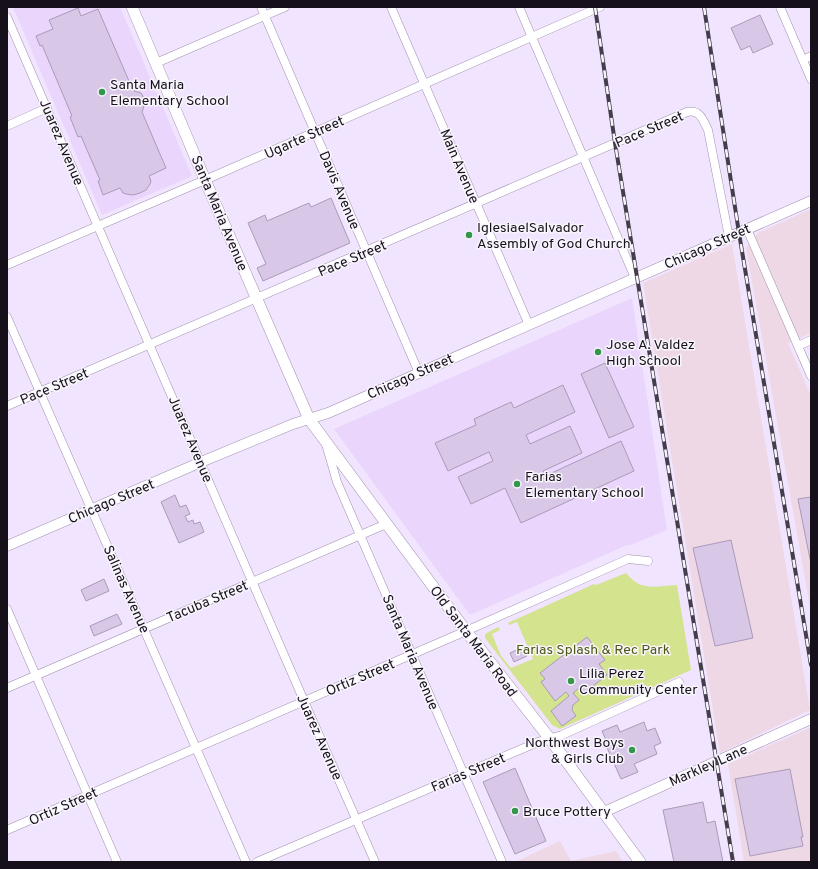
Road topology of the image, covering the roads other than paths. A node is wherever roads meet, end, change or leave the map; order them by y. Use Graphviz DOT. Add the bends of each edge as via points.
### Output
graph roads {
  1 [pos="132,7"];
  2 [pos="261,7"];
  3 [pos="285,7"];
  4 [pos="391,7"];
  5 [pos="519,7"];
  6 [pos="600,7"];
  7 [pos="780,7"];
  8 [pos="589,9"];
  9 [pos="264,16"];
  10 [pos="7,17"];
  11 [pos="532,37"];
  12 [pos="811,56"];
  13 [pos="803,60"];
  14 [pos="156,63"];
  15 [pos="811,79"];
  16 [pos="424,84"];
  17 [pos="47,108"];
  18 [pos="7,126"];
  19 [pos="315,132"];
  20 [pos="583,157"];
  21 [pos="205,180"];
  22 [pos="811,201"];
  23 [pos="476,203"];
  24 [pos="98,226"];
  25 [pos="747,229"];
  26 [pos="729,237"];
  27 [pos="366,251"];
  28 [pos="7,266"];
  29 [pos="635,278"];
  30 [pos="257,299"];
  31 [pos="7,317"];
  32 [pos="529,325"];
  33 [pos="811,340"];
  34 [pos="149,344"];
  35 [pos="798,346"];
  36 [pos="418,373"];
  37 [pos="811,376"];
  38 [pos="40,392"];
  39 [pos="7,406"];
  40 [pos="309,419"];
  41 [pos="324,440"];
  42 [pos="201,462"];
  43 [pos="92,510"];
  44 [pos="386,524"];
  45 [pos="360,535"];
  46 [pos="7,546"];
  47 [pos="648,561"];
  48 [pos="253,582"];
  49 [pos="7,609"];
  50 [pos="144,629"];
  51 [pos="466,631"];
  52 [pos="412,654"];
  53 [pos="36,676"];
  54 [pos="679,682"];
  55 [pos="7,688"];
  56 [pos="304,701"];
  57 [pos="811,719"];
  58 [pos="550,739"];
  59 [pos="196,748"];
  60 [pos="464,774"];
  61 [pos="88,795"];
  62 [pos="604,812"];
  63 [pos="356,820"];
  64 [pos="7,830"];
  65 [pos="117,862"];
  66 [pos="246,862"];
  67 [pos="257,862"];
  68 [pos="375,862"];
  69 [pos="502,862"];
  70 [pos="640,862"];
  1 -- 14 [label="main road, Santa Maria Avenue"];
  2 -- 9 [label="street, Davis Avenue"];
  3 -- 9 [label="street"];
  4 -- 16 [label="street, Main Avenue"];
  5 -- 11 [label="street"];
  6 -- 8 [label="street, Ugarte Street"];
  7 -- 13 [label="street"];
  8 -- 11 [label="street, Ugarte Street"];
  9 -- 14 [label="street"];
  9 -- 19 [label="street, Davis Avenue"];
  10 -- 17 [label="street, Juarez Avenue"];
  11 -- 16 [label="street, Ugarte Street"];
  11 -- 20 [label="street"];
  12 -- 13 [label="street"];
  13 -- 15 [label="street"];
  14 -- 21 [label="main road, Santa Maria Avenue"];
  16 -- 19 [label="street, Ugarte Street"];
  16 -- 23 [label="street, Main Avenue"];
  17 -- 18 [label="street"];
  17 -- 24 [label="street, Juarez Avenue"];
  19 -- 21 [label="street, Ugarte Street"];
  19 -- 27 [label="street, Davis Avenue"];
  20 -- 23 [label="street, Pace Street"];
  20 -- 26 [label="street, Pace Street" via="687,112 696,112 708,130"];
  20 -- 29 [label="street"];
  21 -- 24 [label="street, Ugarte Street"];
  21 -- 30 [label="main road, Santa Maria Avenue"];
  22 -- 25 [label="street, Chicago Street"];
  23 -- 27 [label="street, Pace Street"];
  23 -- 32 [label="street, Main Avenue"];
  24 -- 28 [label="street, Ugarte Street"];
  24 -- 34 [label="street, Juarez Avenue"];
  25 -- 26 [label="street, Chicago Street"];
  25 -- 35 [label="street"];
  26 -- 29 [label="street, Chicago Street"];
  27 -- 30 [label="street, Pace Street"];
  27 -- 36 [label="street, Davis Avenue"];
  29 -- 32 [label="street, Chicago Street"];
  30 -- 34 [label="street, Pace Street"];
  30 -- 40 [label="main road, Santa Maria Avenue"];
  31 -- 38 [label="street, Salinas Avenue"];
  32 -- 36 [label="street, Chicago Street"];
  33 -- 35 [label="street"];
  34 -- 38 [label="street, Pace Street"];
  34 -- 42 [label="street, Juarez Avenue"];
  35 -- 37 [label="street"];
  36 -- 40 [label="street, Chicago Street"];
  38 -- 39 [label="street, Pace Street"];
  38 -- 43 [label="street, Salinas Avenue"];
  40 -- 41 [label="main road, Old Santa Maria Road"];
  40 -- 42 [label="street, Chicago Street"];
  41 -- 44 [label="main road, Old Santa Maria Road"];
  41 -- 45 [label="street, Santa Maria Avenue" via="337,482"];
  42 -- 43 [label="street, Chicago Street"];
  42 -- 48 [label="street, Juarez Avenue"];
  43 -- 46 [label="street, Chicago Street"];
  43 -- 50 [label="street, Salinas Avenue"];
  44 -- 45 [label="street, Tacuba Street"];
  44 -- 51 [label="main road, Old Santa Maria Road"];
  45 -- 48 [label="street, Tacuba Street"];
  45 -- 52 [label="street, Santa Maria Avenue"];
  47 -- 51 [label="street, Ortiz Street" via="628,560"];
  48 -- 50 [label="street, Tacuba Street"];
  48 -- 56 [label="street, Juarez Avenue"];
  49 -- 53 [label="street"];
  50 -- 53 [label="street, Tacuba Street"];
  50 -- 59 [label="street, Salinas Avenue"];
  51 -- 52 [label="street, Ortiz Street"];
  51 -- 58 [label="main road, Old Santa Maria Road"];
  52 -- 56 [label="street, Ortiz Street"];
  52 -- 60 [label="street, Santa Maria Avenue"];
  53 -- 55 [label="street, Tacuba Street"];
  53 -- 61 [label="street"];
  54 -- 58 [label="street, Farias Street"];
  56 -- 59 [label="street, Ortiz Street"];
  56 -- 63 [label="street, Juarez Avenue"];
  57 -- 62 [label="street, Markley Lane"];
  58 -- 60 [label="street, Farias Street"];
  58 -- 62 [label="main road, Old Santa Maria Road"];
  59 -- 61 [label="street, Ortiz Street"];
  59 -- 66 [label="street, Salinas Avenue"];
  60 -- 63 [label="street, Farias Street"];
  60 -- 69 [label="street, Santa Maria Avenue"];
  61 -- 64 [label="street, Ortiz Street"];
  61 -- 65 [label="street"];
  62 -- 70 [label="main road, Old Santa Maria Road"];
  63 -- 67 [label="street, Farias Street"];
  63 -- 68 [label="street, Juarez Avenue"];
}
